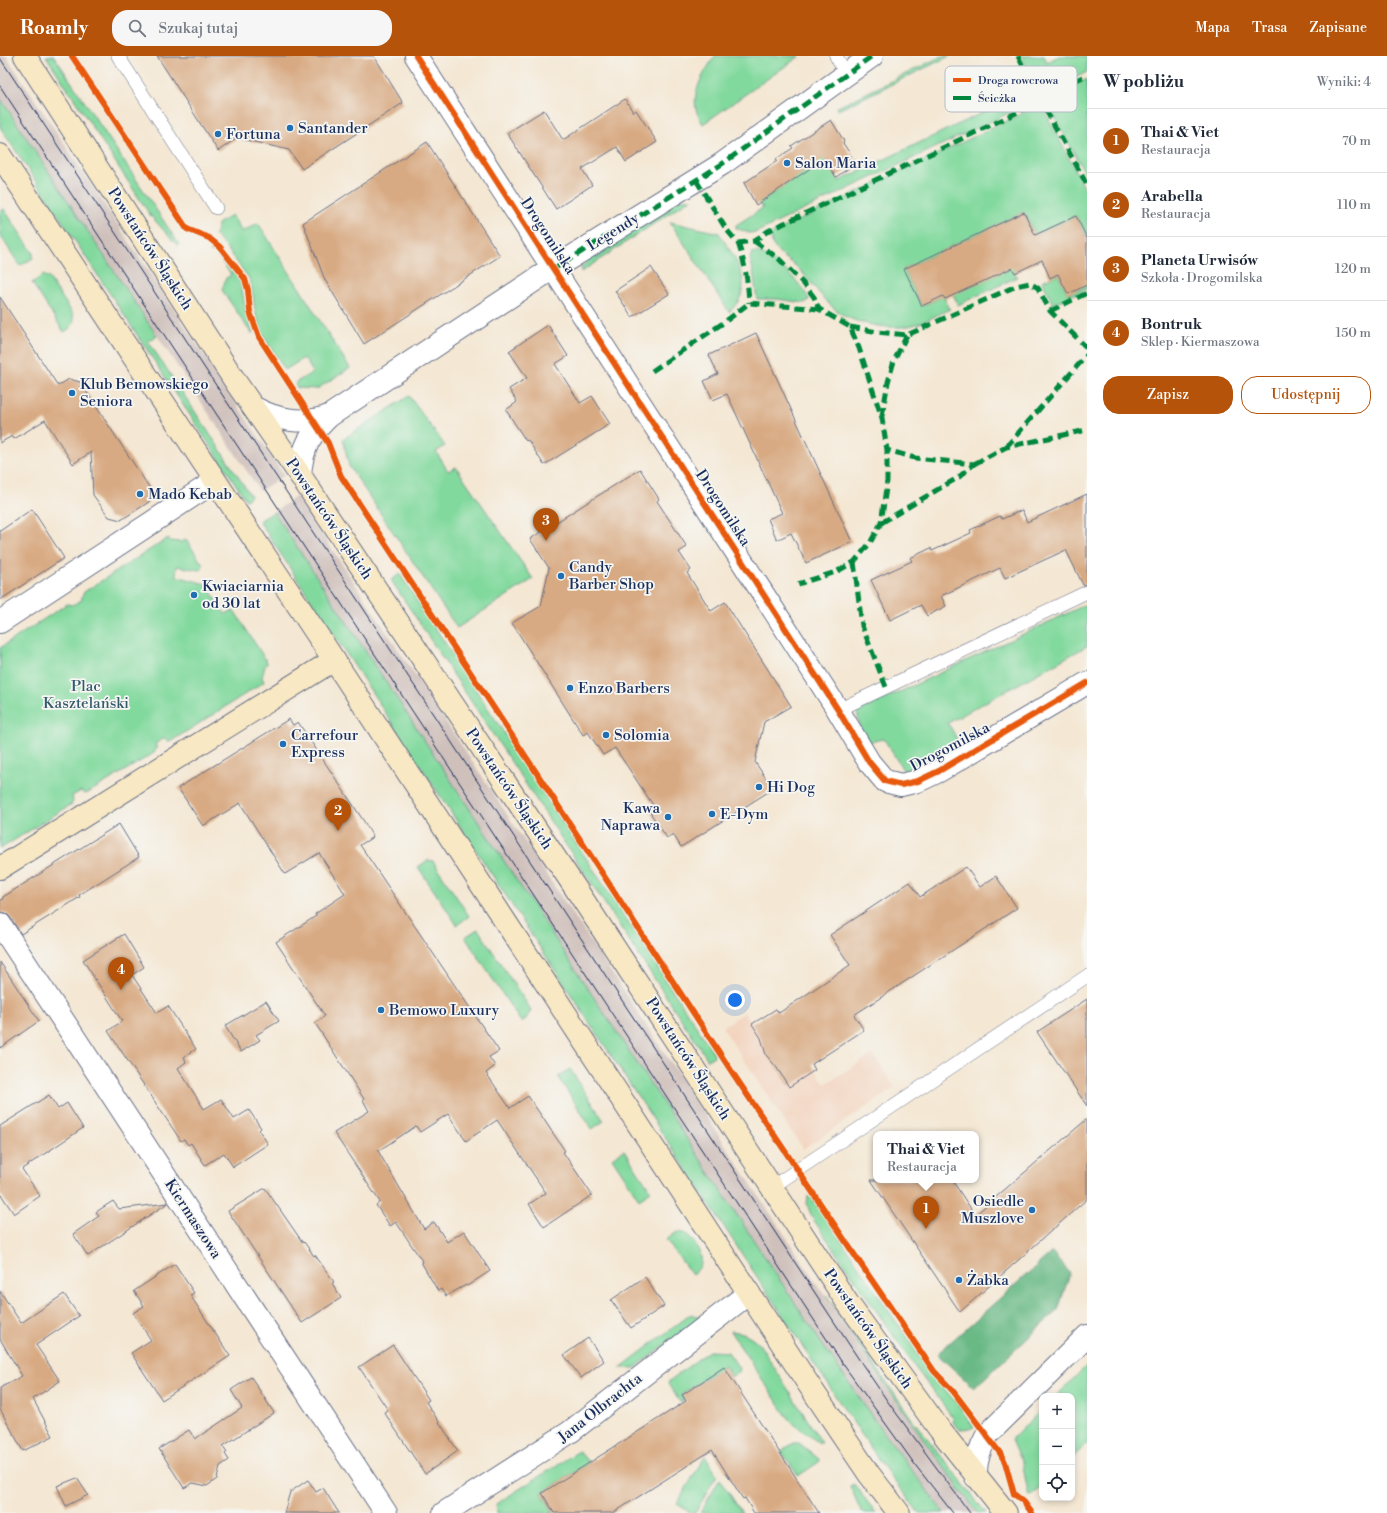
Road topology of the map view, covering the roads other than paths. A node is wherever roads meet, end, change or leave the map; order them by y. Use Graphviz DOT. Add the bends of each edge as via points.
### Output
graph roads {
  1 [pos="25,56"];
  2 [pos="118,56"];
  3 [pos="416,56"];
  4 [pos="872,56"];
  5 [pos="841,65"];
  6 [pos="0,156"];
  7 [pos="216,208"];
  8 [pos="554,269"];
  9 [pos="254,407"];
  10 [pos="329,416"];
  11 [pos="300,475"];
  12 [pos="215,481"];
  13 [pos="1087,592"];
  14 [pos="0,622"];
  15 [pos="334,660"];
  16 [pos="1087,684"];
  17 [pos="838,710"];
  18 [pos="0,868"];
  19 [pos="0,924"];
  20 [pos="1087,976"];
  21 [pos="772,1186"];
  22 [pos="749,1293"];
  23 [pos="1087,1336"];
  24 [pos="940,1430"];
  25 [pos="987,1435"];
  26 [pos="976,1477"];
  27 [pos="386,1513"];
  28 [pos="444,1513"];
  29 [pos="899,1513"];
  30 [pos="1006,1513"];
  1 -- 9 [label="main road, Powstańców Śląskich"];
  2 -- 7 [label="lane"];
  3 -- 8 [label="street, Drogomilska"];
  4 -- 5 [label="street, Legendy"];
  5 -- 8 [label="street, Legendy" via="722,164"];
  6 -- 12 [label="main road"];
  8 -- 10 [label="street, Legendy"];
  8 -- 17 [label="street, Drogomilska"];
  9 -- 10 [label="street, Legendy" via="280,418 319,420"];
  9 -- 11 [label="main road, Powstańców Śląskich"];
  10 -- 11 [label="street, Legendy" via="318,426 307,443"];
  11 -- 21 [label="main road, Powstańców Śląskich"];
  12 -- 14 [label="street"];
  12 -- 15 [label="main road"];
  13 -- 17 [label="lane"];
  15 -- 18 [label="main road"];
  15 -- 22 [label="main road"];
  16 -- 17 [label="street, Drogomilska" via="939,770 918,781 901,785 885,781 868,762"];
  19 -- 27 [label="street, Kiermaszowa"];
  20 -- 21 [label="lane"];
  21 -- 24 [label="main road, Powstańców Śląskich" via="847,1302"];
  22 -- 28 [label="street, Jana Olbrachta" via="548,1448"];
  22 -- 29 [label="main road" via="868,1474"];
  23 -- 25 [label="street"];
  24 -- 25 [label="street" via="949,1437 966,1441"];
  24 -- 26 [label="main road, Powstańców Śląskich"];
  25 -- 26 [label="street" via="978,1456"];
  26 -- 30 [label="main road, Powstańców Śląskich"];
}
